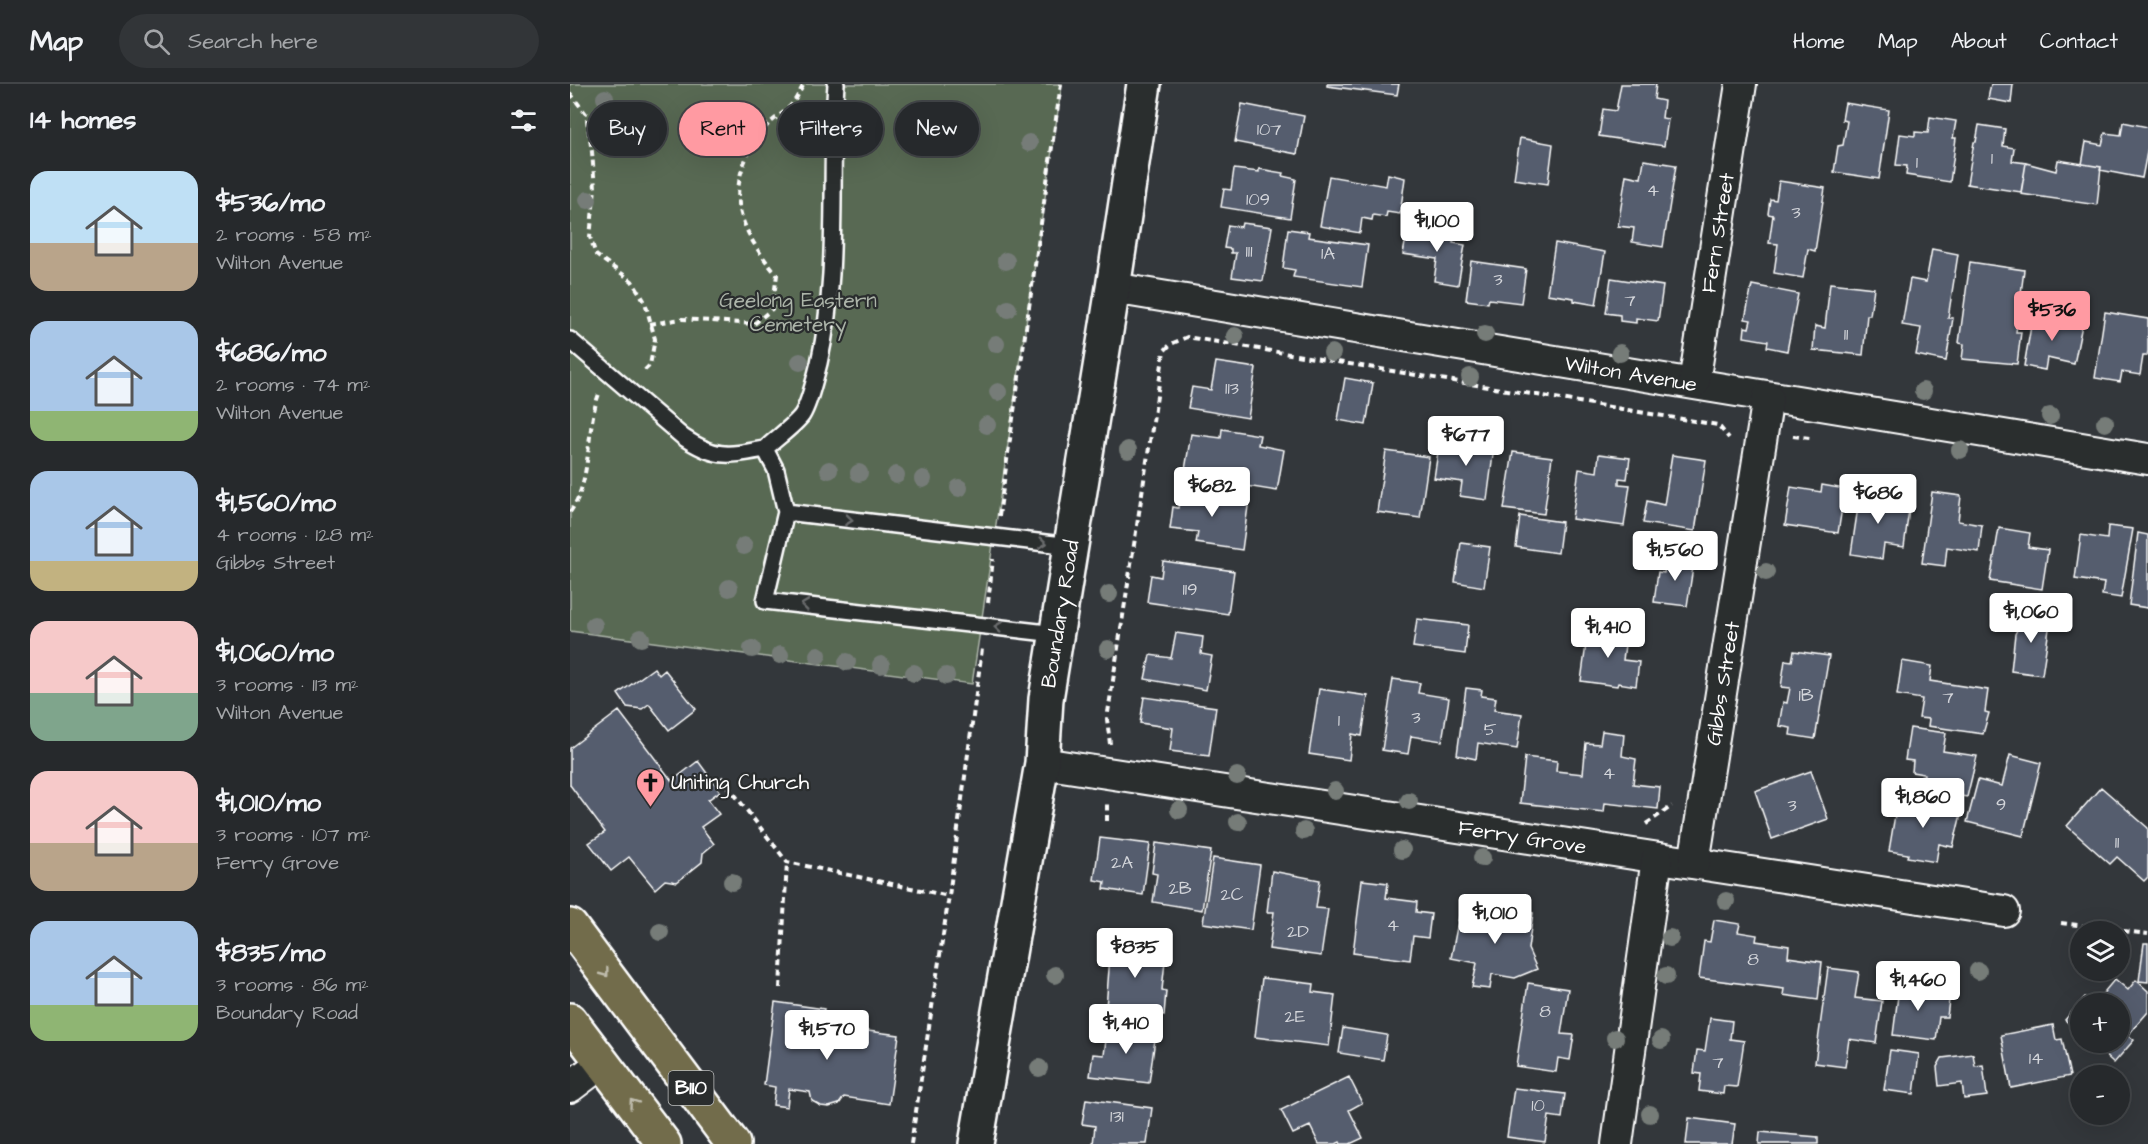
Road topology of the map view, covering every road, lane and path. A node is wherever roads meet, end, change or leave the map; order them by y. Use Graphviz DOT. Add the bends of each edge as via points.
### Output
graph roads {
  1 [pos="804,84"];
  2 [pos="836,84"];
  3 [pos="1144,84"];
  4 [pos="1742,84"];
  5 [pos="570,93"];
  6 [pos="1113,288"];
  7 [pos="650,324"];
  8 [pos="570,340"];
  9 [pos="611,375"];
  10 [pos="1694,383"];
  11 [pos="627,389"];
  12 [pos="1768,397"];
  13 [pos="1731,445"];
  14 [pos="765,449"];
  15 [pos="2148,459"];
  16 [pos="570,512"];
  17 [pos="786,512"];
  18 [pos="1071,546"];
  19 [pos="1056,634"];
  20 [pos="1042,763"];
  21 [pos="1108,773"];
  22 [pos="721,777"];
  23 [pos="1678,802"];
  24 [pos="1107,821"];
  25 [pos="1639,828"];
  26 [pos="1657,858"];
  27 [pos="787,862"];
  28 [pos="1694,863"];
  29 [pos="949,896"];
  30 [pos="2004,911"];
  31 [pos="2061,923"];
  32 [pos="570,926"];
  33 [pos="2148,934"];
  34 [pos="780,988"];
  35 [pos="570,1020"];
  36 [pos="603,1062"];
  37 [pos="570,1087"];
  38 [pos="664,1144"];
  39 [pos="733,1144"];
  40 [pos="976,1144"];
  41 [pos="1617,1144"];
  1 -- 7 [label="path" via="791,105 766,127 747,155 737,186 743,223 758,253 777,275 772,309 754,324 682,319"];
  2 -- 14 [label="lane" via="832,251 824,340 815,381 801,415"];
  3 -- 6 [label="main road, Boundary Road"];
  4 -- 10 [label="street, Fern Street"];
  5 -- 7 [label="path" via="586,114 595,188 590,237 596,255 632,281 645,302"];
  6 -- 10 [label="street, Wilton Avenue"];
  6 -- 18 [label="main road, Boundary Road"];
  7 -- 11 [label="path" via="655,339 650,365"];
  8 -- 9 [label="lane"];
  9 -- 11 [label="lane"];
  9 -- 16 [label="path" via="598,395 582,485"];
  10 -- 12 [label="street, Wilton Avenue"];
  11 -- 14 [label="lane" via="700,448 723,456"];
  12 -- 15 [label="street, Wilton Avenue"];
  12 -- 28 [label="street, Gibbs Street"];
  13 -- 21 [label="path" via="1718,425 1187,337 1171,344 1164,351 1107,719"];
  14 -- 17 [label="lane" via="776,470"];
  17 -- 18 [label="lane, one-way"];
  19 -- 17 [label="lane, one-way" via="765,601"];
  18 -- 19 [label="main road, Boundary Road"];
  19 -- 20 [label="main road, Boundary Road"];
  20 -- 21 [label="street, Ferry Grove"];
  20 -- 40 [label="main road, Boundary Road"];
  21 -- 24 [label="path"];
  21 -- 26 [label="street, Ferry Grove"];
  22 -- 27 [label="path"];
  23 -- 25 [label="path"];
  26 -- 28 [label="street, Ferry Grove"];
  26 -- 41 [label="street"];
  27 -- 29 [label="path"];
  27 -- 34 [label="path"];
  28 -- 30 [label="street, Ferry Grove"];
  31 -- 33 [label="path"];
  32 -- 39 [label="highway, B110, one-way"];
  35 -- 36 [label="highway, B110"];
  36 -- 37 [label="street"];
  38 -- 36 [label="highway, B110, one-way"];
}
